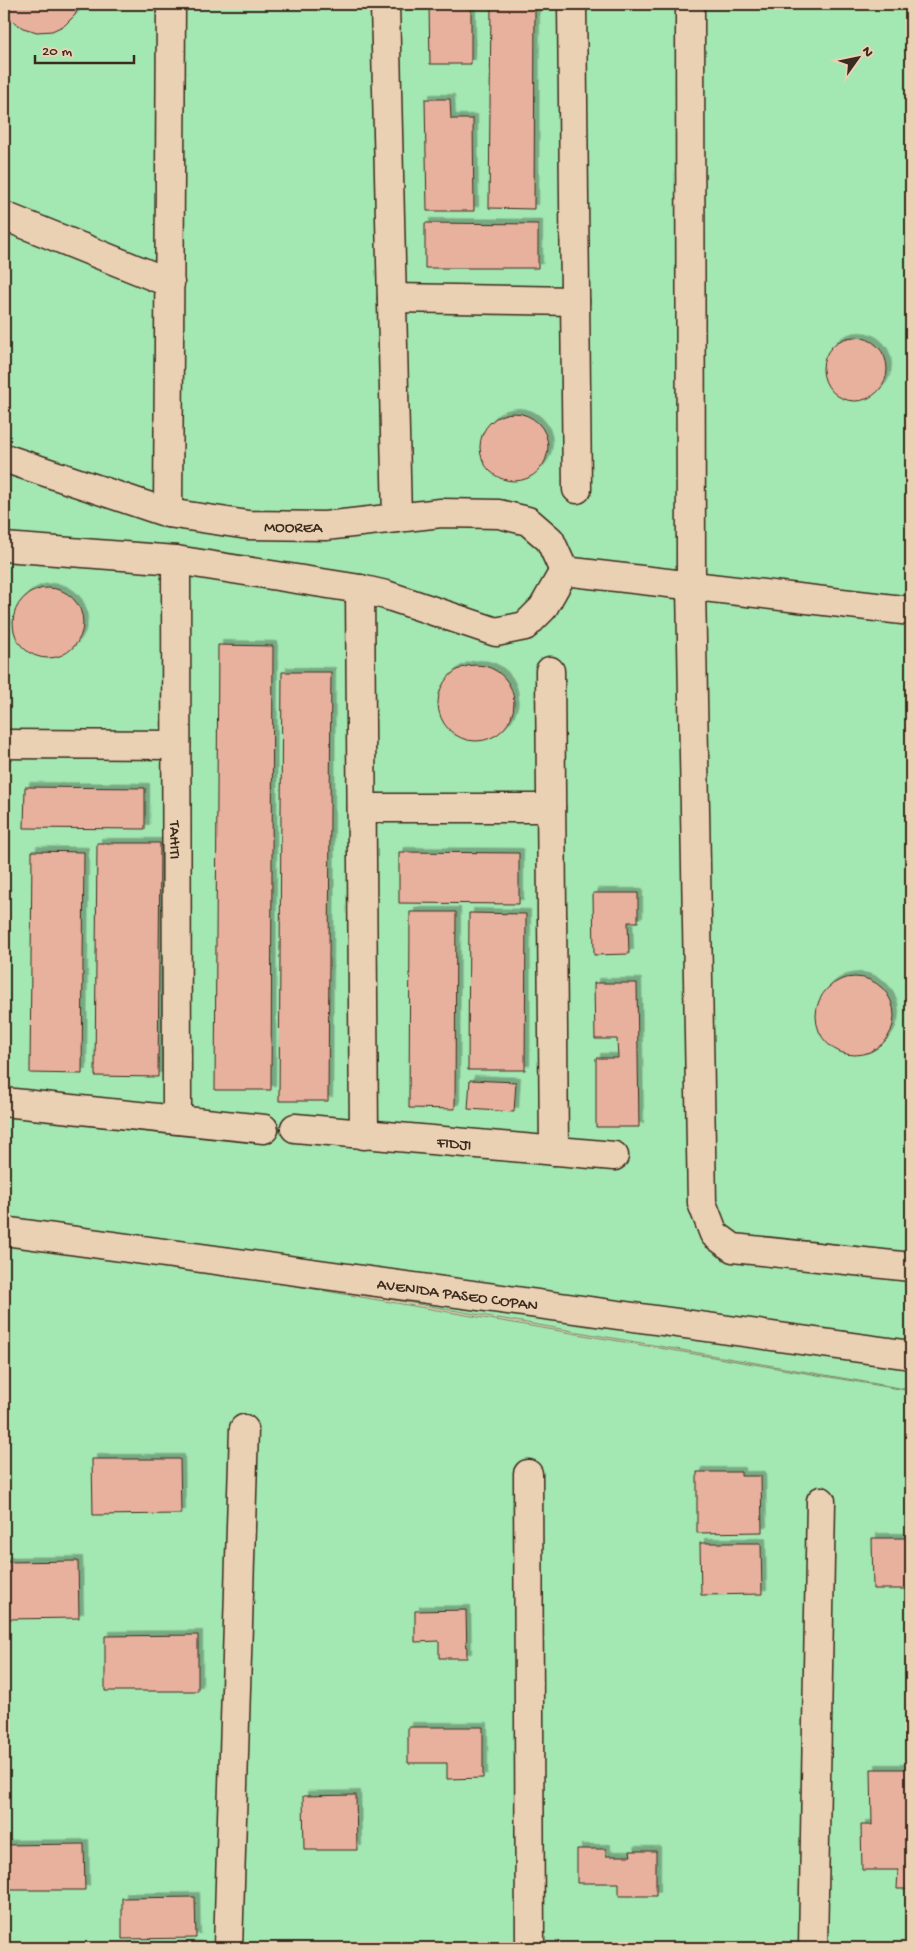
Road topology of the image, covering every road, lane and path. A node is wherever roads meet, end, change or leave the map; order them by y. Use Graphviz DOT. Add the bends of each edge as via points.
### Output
graph roads {
  1 [pos="171,4"];
  2 [pos="385,4"];
  3 [pos="572,4"];
  4 [pos="690,4"];
  5 [pos="4,216"];
  6 [pos="170,283"];
  7 [pos="392,298"];
  8 [pos="575,302"];
  9 [pos="4,458"];
  10 [pos="577,489"];
  11 [pos="168,513"];
  12 [pos="396,518"];
  13 [pos="4,547"];
  14 [pos="176,560"];
  15 [pos="564,570"];
  16 [pos="692,586"];
  17 [pos="360,589"];
  18 [pos="911,611"];
  19 [pos="550,671"];
  20 [pos="4,744"];
  21 [pos="176,745"];
  22 [pos="362,808"];
  23 [pos="551,808"];
  24 [pos="4,1102"];
  25 [pos="177,1119"];
  26 [pos="295,1128"];
  27 [pos="264,1129"];
  28 [pos="364,1135"];
  29 [pos="554,1151"];
  30 [pos="614,1156"];
  31 [pos="4,1231"];
  32 [pos="911,1267"];
  33 [pos="911,1355"];
  34 [pos="244,1428"];
  35 [pos="528,1474"];
  36 [pos="821,1501"];
  37 [pos="228,1948"];
  38 [pos="530,1948"];
  39 [pos="813,1948"];
  1 -- 6 [label="street"];
  2 -- 7 [label="street"];
  3 -- 8 [label="street"];
  4 -- 16 [label="street"];
  5 -- 6 [label="street"];
  6 -- 11 [label="street"];
  7 -- 8 [label="street"];
  7 -- 12 [label="street"];
  8 -- 10 [label="street"];
  9 -- 11 [label="street, MOOREA"];
  11 -- 12 [label="street, MOOREA" via="248,525 325,526"];
  12 -- 15 [label="street, MOOREA" via="441,513 499,514 528,521 550,540"];
  13 -- 14 [label="street"];
  14 -- 17 [label="street"];
  14 -- 21 [label="street, TAHITI"];
  15 -- 16 [label="street"];
  15 -- 17 [label="street" via="542,608 525,626 496,632"];
  16 -- 18 [label="street"];
  16 -- 32 [label="street" via="702,1203 714,1234 733,1248"];
  17 -- 22 [label="street"];
  19 -- 23 [label="street"];
  20 -- 21 [label="street"];
  21 -- 25 [label="street, TAHITI"];
  22 -- 23 [label="street"];
  22 -- 28 [label="street"];
  23 -- 29 [label="street"];
  24 -- 25 [label="street"];
  25 -- 27 [label="street"];
  26 -- 28 [label="street, FIDJI"];
  28 -- 29 [label="street, FIDJI"];
  29 -- 30 [label="street, FIDJI"];
  31 -- 33 [label="street, AVENIDA PASEO COPAN"];
  34 -- 37 [label="street"];
  35 -- 38 [label="street"];
  36 -- 39 [label="street"];
}
